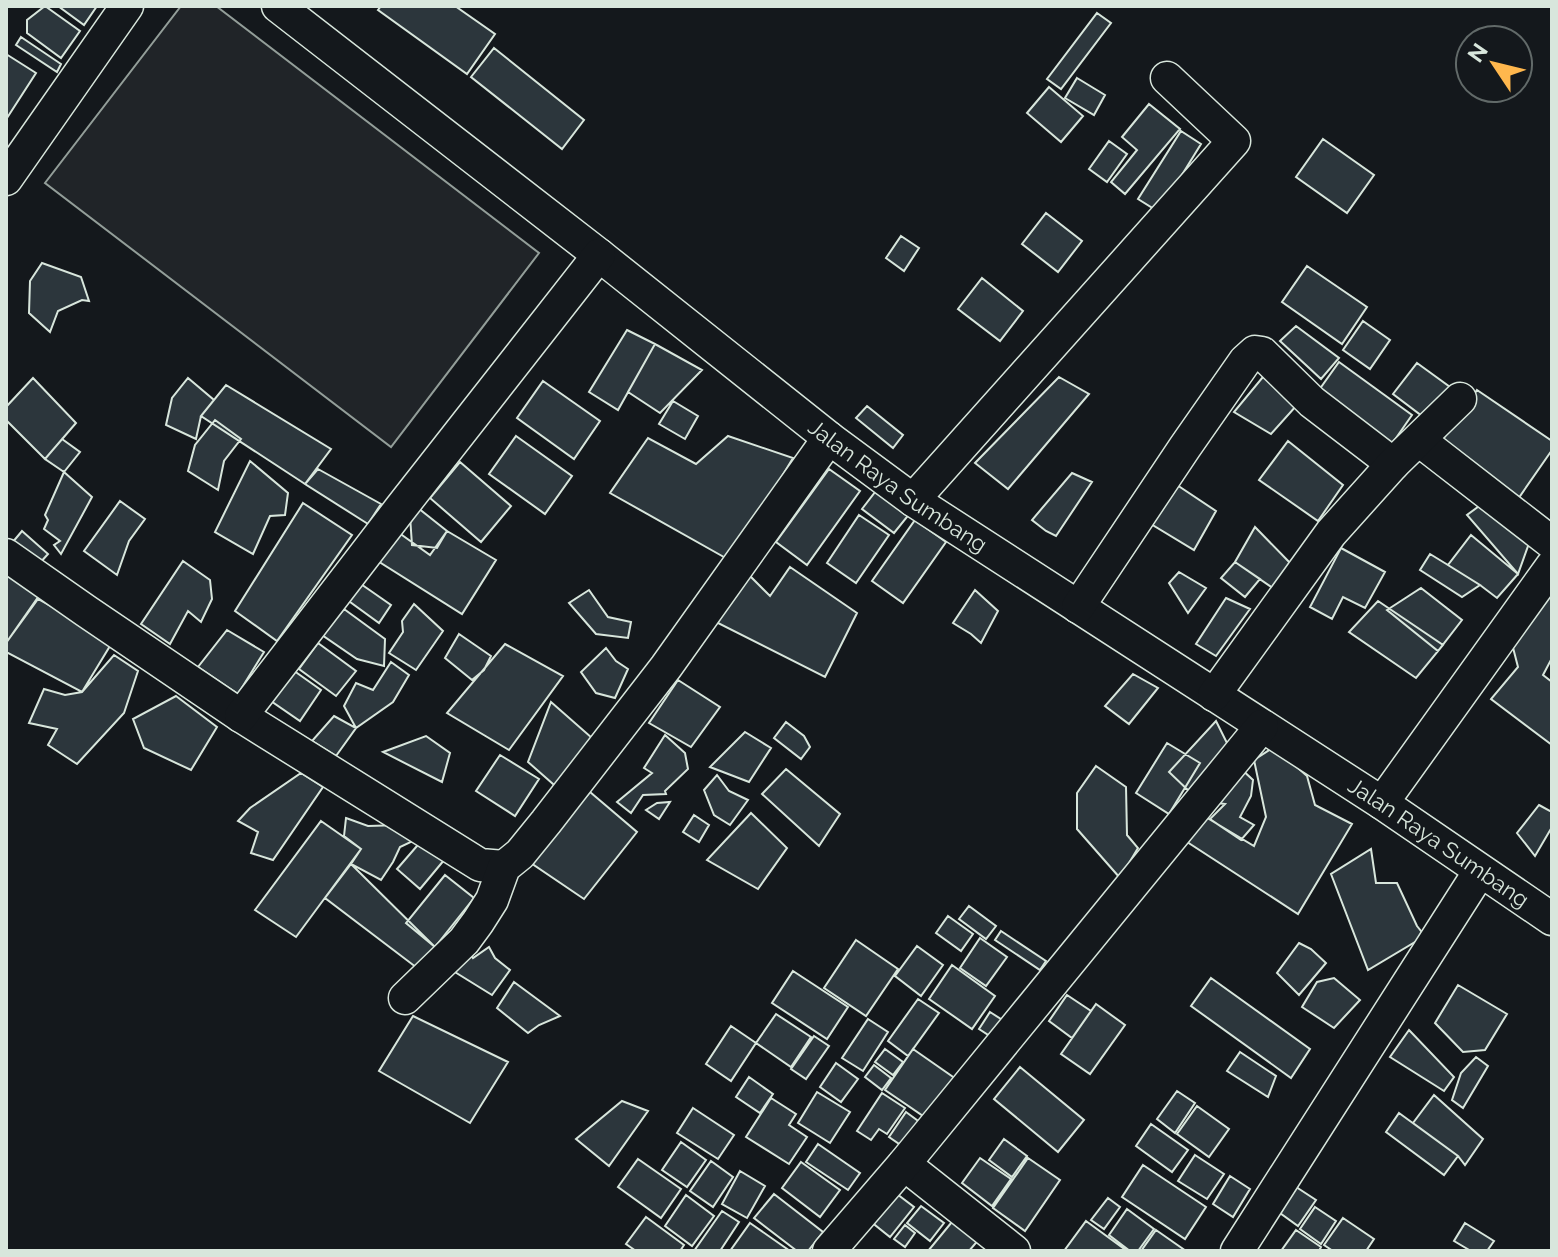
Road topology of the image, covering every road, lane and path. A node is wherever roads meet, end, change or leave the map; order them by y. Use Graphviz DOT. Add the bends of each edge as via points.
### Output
graph roads {
  1 [pos="127,6"];
  2 [pos="278,6"];
  3 [pos="1167,78"];
  4 [pos="6,179"];
  5 [pos="599,255"];
  6 [pos="1460,399"];
  7 [pos="829,438"];
  8 [pos="1419,440"];
  9 [pos="1393,464"];
  10 [pos="913,500"];
  11 [pos="1552,543"];
  12 [pos="6,555"];
  13 [pos="1552,566"];
  14 [pos="1078,607"];
  15 [pos="1214,695"];
  16 [pos="241,716"];
  17 [pos="1262,726"];
  18 [pos="1382,803"];
  19 [pos="504,867"];
  20 [pos="1480,871"];
  21 [pos="1552,919"];
  22 [pos="405,998"];
  23 [pos="904,1164"];
  24 [pos="829,1251"];
  25 [pos="1014,1251"];
  26 [pos="1237,1251"];
  1 -- 4 [label="street"];
  2 -- 5 [label="street, Jalan Raya Sumbang"];
  3 -- 10 [label="street" via="1234,141"];
  5 -- 7 [label="street, Jalan Raya Sumbang"];
  5 -- 16 [label="street"];
  6 -- 8 [label="street"];
  7 -- 10 [label="street, Jalan Raya Sumbang"];
  7 -- 19 [label="street" via="666,667 538,833"];
  8 -- 9 [label="street"];
  8 -- 11 [label="street"];
  9 -- 14 [label="street" via="1255,352"];
  9 -- 15 [label="street" via="1331,533"];
  10 -- 14 [label="street, Jalan Raya Sumbang"];
  12 -- 16 [label="street"];
  13 -- 18 [label="street"];
  14 -- 15 [label="street, Jalan Raya Sumbang"];
  15 -- 17 [label="street, Jalan Raya Sumbang"];
  16 -- 19 [label="street" via="480,865"];
  17 -- 18 [label="street, Jalan Raya Sumbang"];
  17 -- 23 [label="street"];
  18 -- 20 [label="street, Jalan Raya Sumbang"];
  19 -- 22 [label="street" via="492,900 464,941"];
  20 -- 21 [label="street, Jalan Raya Sumbang"];
  20 -- 26 [label="street"];
  23 -- 24 [label="street"];
  23 -- 25 [label="street"];
}
